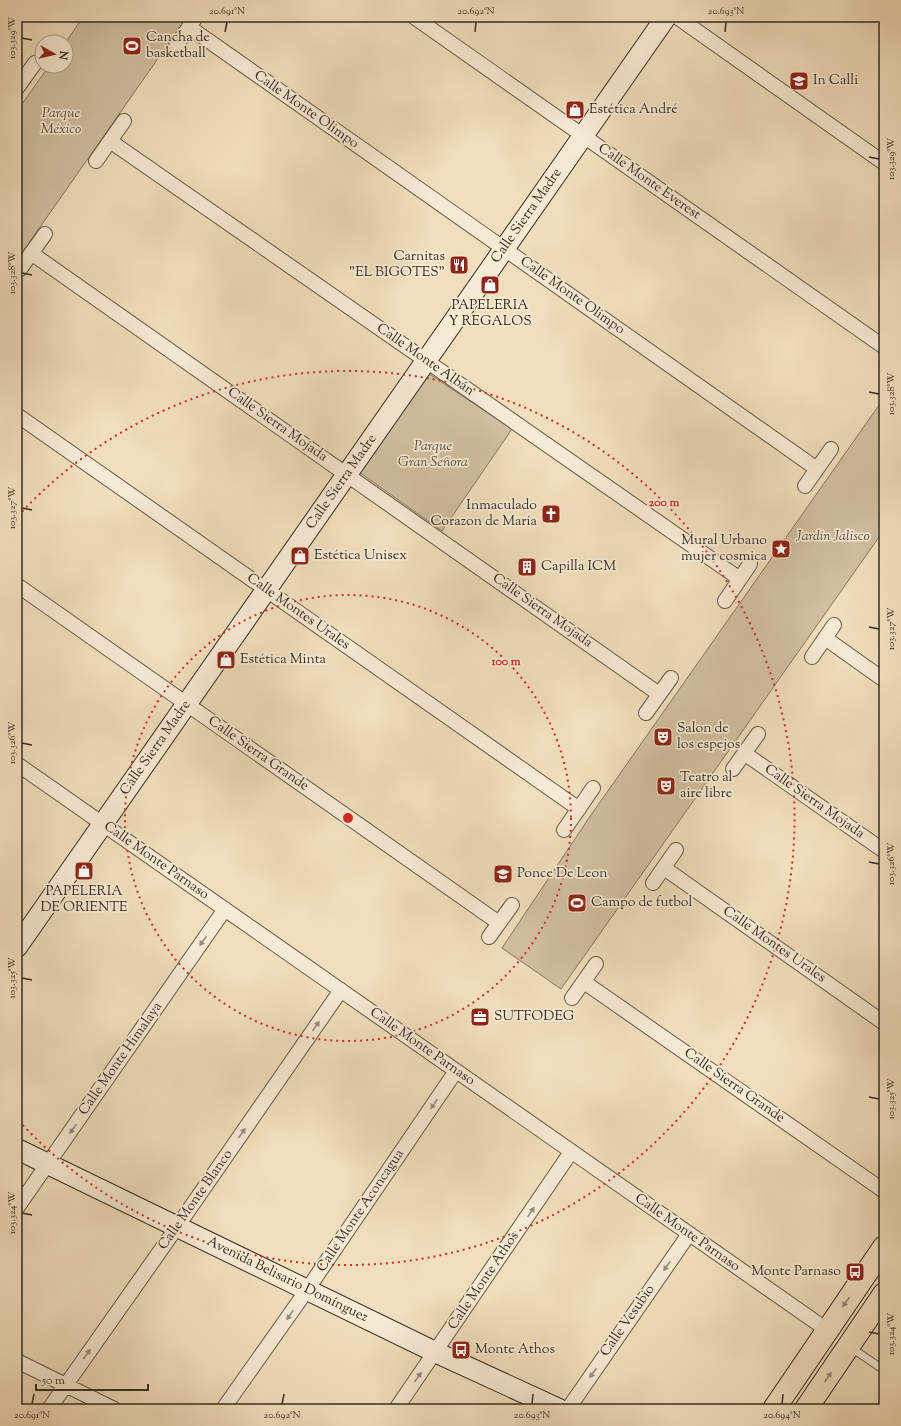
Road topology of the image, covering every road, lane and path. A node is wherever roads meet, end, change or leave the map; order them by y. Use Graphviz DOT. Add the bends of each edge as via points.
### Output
graph roads {
  1 [pos="414,17"];
  2 [pos="666,17"];
  3 [pos="677,17"];
  4 [pos="192,22"];
  5 [pos="176,46"];
  6 [pos="34,63"];
  7 [pos="19,81"];
  8 [pos="124,121"];
  9 [pos="583,136"];
  10 [pos="110,140"];
  11 [pos="96,161"];
  12 [pos="884,163"];
  13 [pos="45,234"];
  14 [pos="504,249"];
  15 [pos="31,253"];
  16 [pos="20,269"];
  17 [pos="884,347"];
  18 [pos="426,361"];
  19 [pos="17,415"];
  20 [pos="831,449"];
  21 [pos="817,469"];
  22 [pos="347,474"];
  23 [pos="805,486"];
  24 [pos="750,564"];
  25 [pos="740,579"];
  26 [pos="17,585"];
  27 [pos="266,590"];
  28 [pos="725,601"];
  29 [pos="834,625"];
  30 [pos="825,638"];
  31 [pos="812,657"];
  32 [pos="671,678"];
  33 [pos="884,680"];
  34 [pos="660,694"];
  35 [pos="187,704"];
  36 [pos="646,713"];
  37 [pos="758,734"];
  38 [pos="744,753"];
  39 [pos="17,764"];
  40 [pos="733,769"];
  41 [pos="593,788"];
  42 [pos="579,809"];
  43 [pos="103,824"];
  44 [pos="564,830"];
  45 [pos="676,850"];
  46 [pos="884,851"];
  47 [pos="664,868"];
  48 [pos="653,883"];
  49 [pos="512,905"];
  50 [pos="225,909"];
  51 [pos="499,923"];
  52 [pos="489,937"];
  53 [pos="17,947"];
  54 [pos="596,964"];
  55 [pos="584,982"];
  56 [pos="341,990"];
  57 [pos="572,998"];
  58 [pos="884,1022"];
  59 [pos="456,1071"];
  60 [pos="17,1149"];
  61 [pos="571,1152"];
  62 [pos="48,1164"];
  63 [pos="884,1191"];
  64 [pos="17,1208"];
  65 [pos="177,1227"];
  66 [pos="689,1234"];
  67 [pos="884,1247"];
  68 [pos="307,1290"];
  69 [pos="884,1294"];
  70 [pos="827,1330"];
  71 [pos="848,1346"];
  72 [pos="435,1352"];
  73 [pos="17,1361"];
  74 [pos="884,1370"];
  75 [pos="66,1385"];
  76 [pos="48,1409"];
  77 [pos="114,1409"];
  78 [pos="223,1409"];
  79 [pos="396,1409"];
  80 [pos="559,1409"];
  81 [pos="568,1409"];
  82 [pos="774,1409"];
  83 [pos="806,1409"];
  1 -- 9 [label="street, Calle Monte Everest"];
  2 -- 9 [label="street, Calle Sierra Madre"];
  3 -- 12 [label="street"];
  4 -- 5 [label="street"];
  4 -- 14 [label="street, Calle Monte Olimpo"];
  6 -- 7 [label="street"];
  8 -- 10 [label="street"];
  9 -- 14 [label="street, Calle Sierra Madre"];
  9 -- 17 [label="street, Calle Monte Everest"];
  10 -- 11 [label="street"];
  10 -- 18 [label="street, Calle Monte Albán"];
  13 -- 15 [label="street"];
  14 -- 18 [label="street, Calle Sierra Madre"];
  14 -- 21 [label="street, Calle Monte Olimpo"];
  15 -- 16 [label="street"];
  15 -- 22 [label="street, Calle Sierra Mojada"];
  18 -- 22 [label="street, Calle Sierra Madre"];
  18 -- 25 [label="street, Calle Monte Albán"];
  19 -- 27 [label="street, Calle Montes Urales"];
  20 -- 21 [label="street"];
  21 -- 23 [label="street"];
  22 -- 27 [label="street, Calle Sierra Madre"];
  22 -- 34 [label="street, Calle Sierra Mojada"];
  24 -- 25 [label="street"];
  25 -- 28 [label="street"];
  26 -- 35 [label="street, Calle Sierra Grande"];
  27 -- 35 [label="street, Calle Sierra Madre"];
  27 -- 42 [label="street, Calle Montes Urales"];
  29 -- 30 [label="street"];
  30 -- 31 [label="street"];
  30 -- 33 [label="street"];
  32 -- 34 [label="street"];
  34 -- 36 [label="street"];
  35 -- 43 [label="street, Calle Sierra Madre"];
  35 -- 51 [label="street, Calle Sierra Grande"];
  37 -- 38 [label="street"];
  38 -- 40 [label="street"];
  38 -- 46 [label="street, Calle Sierra Mojada"];
  39 -- 43 [label="street, Calle Monte Parnaso"];
  41 -- 42 [label="street"];
  42 -- 44 [label="street"];
  43 -- 50 [label="street, Calle Monte Parnaso"];
  43 -- 53 [label="street, Calle Sierra Madre"];
  45 -- 47 [label="street"];
  47 -- 48 [label="street"];
  47 -- 58 [label="street, Calle Montes Urales"];
  49 -- 51 [label="street"];
  50 -- 56 [label="street, Calle Monte Parnaso"];
  50 -- 62 [label="street, Calle Monte Himalaya, one-way"];
  51 -- 52 [label="street"];
  54 -- 55 [label="street"];
  55 -- 57 [label="street"];
  55 -- 63 [label="street, Calle Sierra Grande"];
  56 -- 59 [label="street, Calle Monte Parnaso"];
  65 -- 56 [label="street, Calle Monte Blanco, one-way"];
  59 -- 61 [label="street, Calle Monte Parnaso"];
  59 -- 68 [label="street, Calle Monte Aconcagua, one-way"];
  60 -- 62 [label="street, Avenida Belisario Domínguez"];
  61 -- 66 [label="street, Calle Monte Parnaso"];
  72 -- 61 [label="street, Calle Monte Athos, one-way"];
  62 -- 64 [label="street, Calle Monte Himalaya"];
  62 -- 65 [label="street, Avenida Belisario Domínguez"];
  65 -- 68 [label="street, Avenida Belisario Domínguez"];
  75 -- 65 [label="street, Calle Monte Blanco, one-way"];
  66 -- 70 [label="street, Calle Monte Parnaso"];
  66 -- 81 [label="street, Calle Vesubio, one-way"];
  67 -- 70 [label="main road, one-way"];
  68 -- 72 [label="street, Avenida Belisario Domínguez"];
  68 -- 78 [label="street, Calle Monte Aconcagua, one-way"];
  69 -- 71 [label="main road"];
  70 -- 82 [label="main road"];
  71 -- 74 [label="lane"];
  83 -- 71 [label="main road, one-way"];
  79 -- 72 [label="street, Calle Monte Athos, one-way"];
  72 -- 80 [label="street, Avenida Belisario Domínguez"];
  73 -- 75 [label="street"];
  75 -- 76 [label="street, Calle Monte Blanco"];
  75 -- 77 [label="street"];
}
